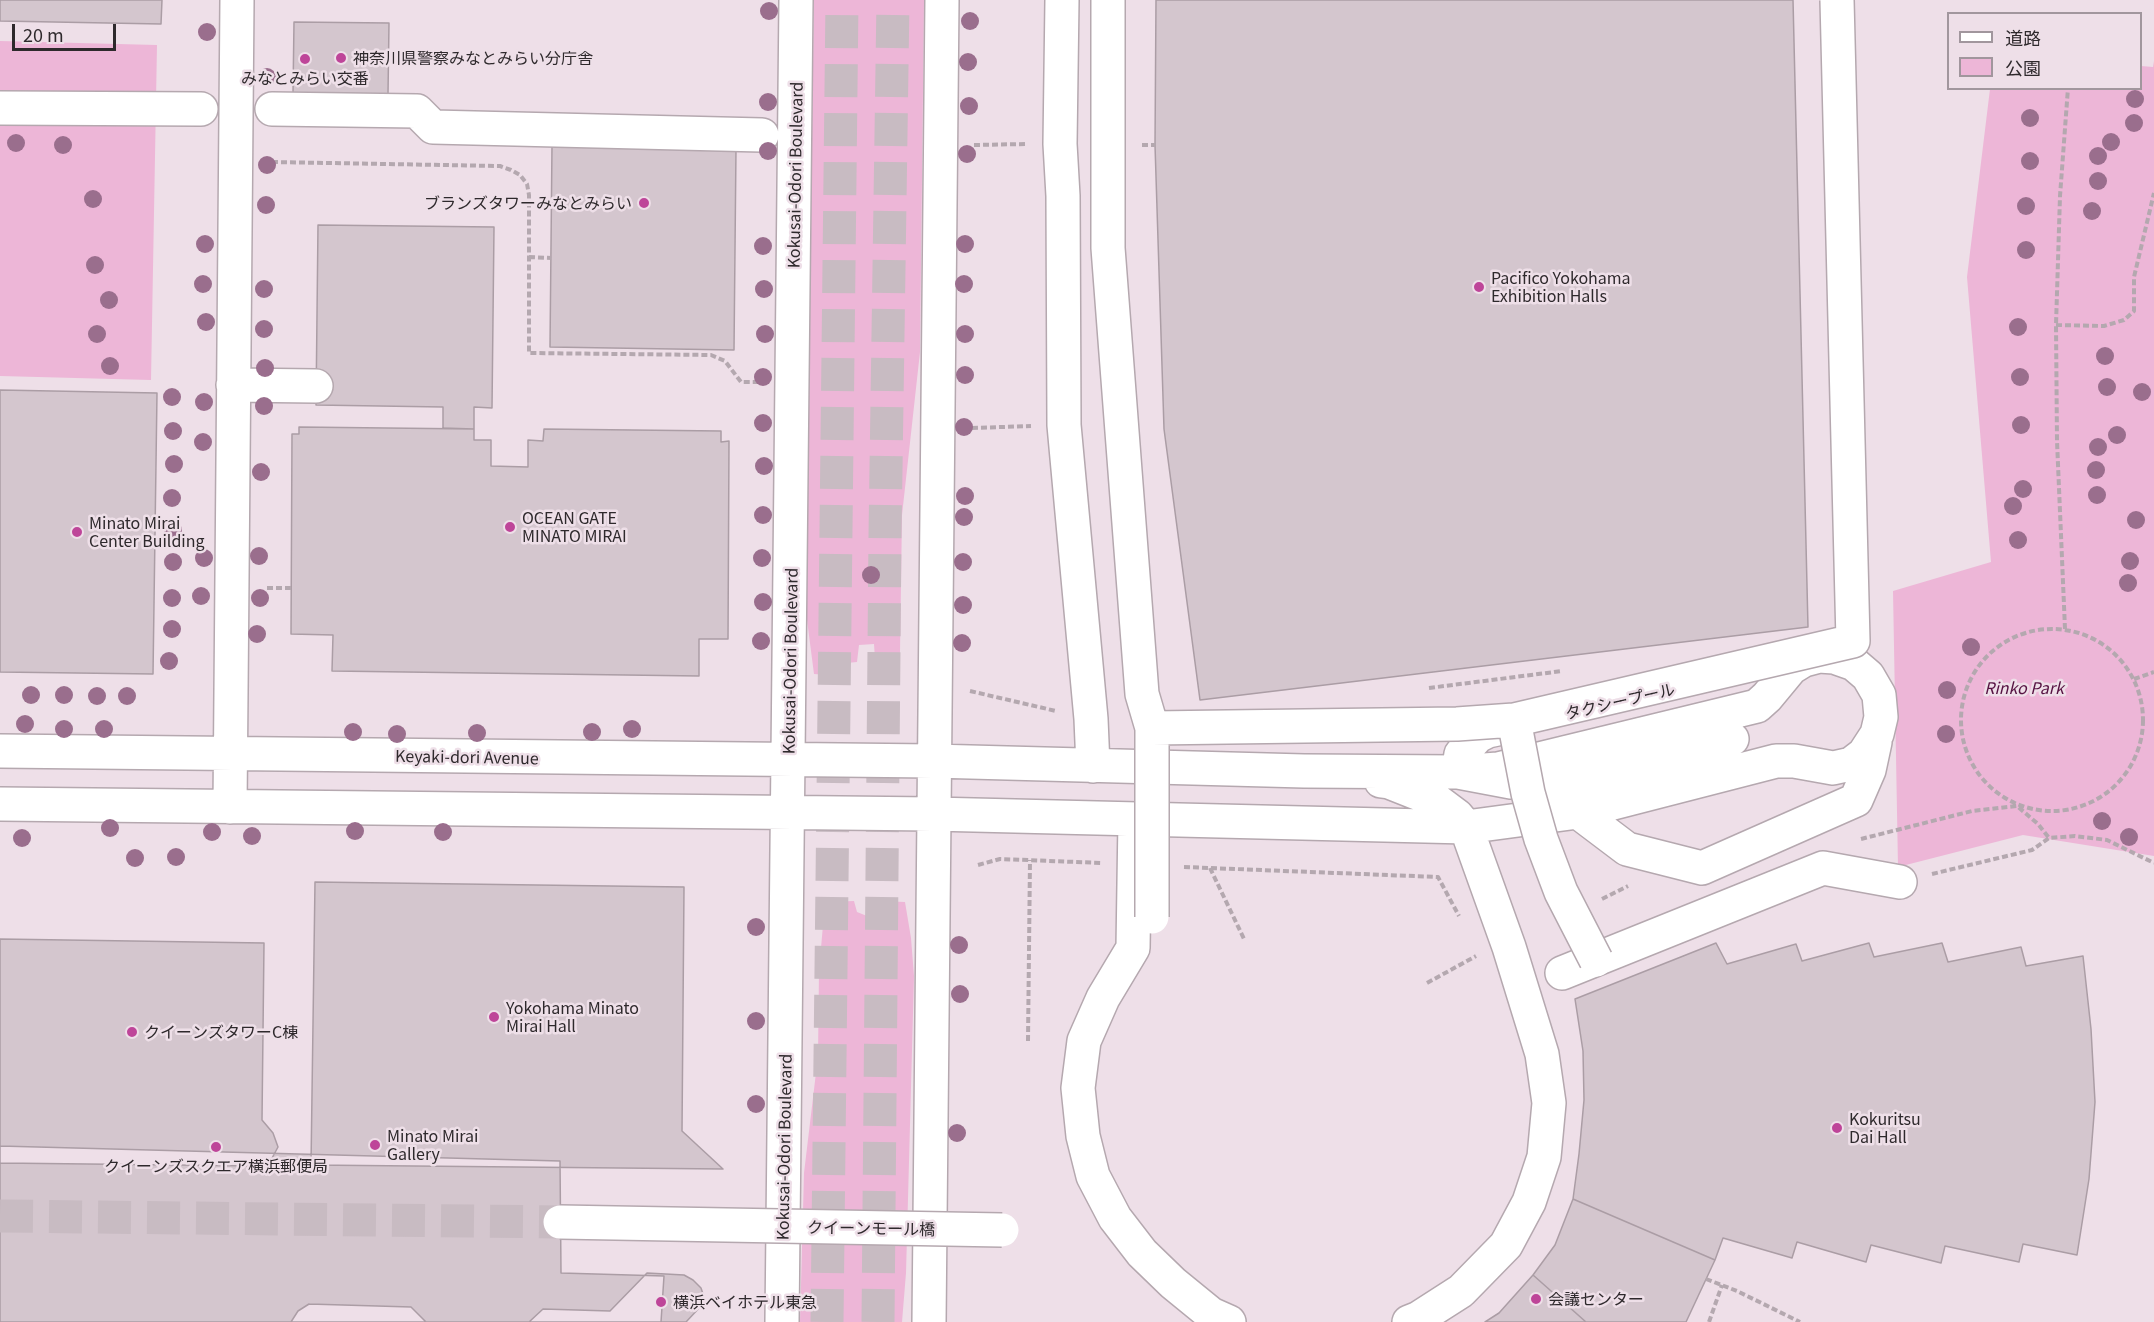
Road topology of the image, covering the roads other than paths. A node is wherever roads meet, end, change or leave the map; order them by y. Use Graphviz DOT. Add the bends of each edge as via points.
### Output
graph roads {
  1 [pos="237,0"];
  2 [pos="796,0"];
  3 [pos="942,0"];
  4 [pos="1062,0"];
  5 [pos="1108,0"];
  6 [pos="1837,0"];
  7 [pos="0,108"];
  8 [pos="201,109"];
  9 [pos="272,109"];
  10 [pos="762,135"];
  11 [pos="233,385"];
  12 [pos="316,387"];
  13 [pos="1514,720"];
  14 [pos="1152,728"];
  15 [pos="1877,734"];
  16 [pos="1732,739"];
  17 [pos="0,751"];
  18 [pos="230,754"];
  19 [pos="789,760"];
  20 [pos="933,762"];
  21 [pos="1093,766"];
  22 [pos="1304,771"];
  23 [pos="1458,772"];
  24 [pos="0,804"];
  25 [pos="230,807"];
  26 [pos="1578,812"];
  27 [pos="788,813"];
  28 [pos="933,814"];
  29 [pos="1135,819"];
  30 [pos="1466,827"];
  31 [pos="1900,882"];
  32 [pos="1152,917"];
  33 [pos="1596,960"];
  34 [pos="1562,974"];
  35 [pos="560,1222"];
  36 [pos="1002,1230"];
  37 [pos="782,1322"];
  38 [pos="929,1322"];
  39 [pos="1229,1322"];
  40 [pos="1409,1322"];
  1 -- 11 [label="street"];
  2 -- 19 [label="street, Kokusai-Odori Boulevard"];
  3 -- 20 [label="street"];
  4 -- 21 [label="street" via="1064,425"];
  5 -- 14 [label="street, bridge" via="1108,248 1142,694"];
  6 -- 13 [label="street, bridge" via="1852,641"];
  7 -- 8 [label="street"];
  9 -- 10 [label="street" via="417,111 433,127"];
  11 -- 12 [label="street"];
  11 -- 18 [label="street"];
  13 -- 14 [label="street, bridge"];
  13 -- 33 [label="street, bridge" via="1541,839 1561,892"];
  14 -- 32 [label="street, bridge"];
  15 -- 23 [label="street" via="1881,717 1879,695 1868,676 1854,664 1819,656 1791,668 1757,706 1498,769"];
  15 -- 26 [label="street" via="1864,754 1851,764 1833,768 1776,761"];
  15 -- 26 [label="street" via="1869,770 1856,800 1702,868 1627,849"];
  16 -- 23 [label="street" via="1563,784 1511,782"];
  17 -- 18 [label="street, Keyaki-dori Avenue"];
  18 -- 19 [label="street, Keyaki-dori Avenue"];
  18 -- 25 [label="street"];
  19 -- 20 [label="street, Keyaki-dori Avenue"];
  19 -- 27 [label="street, Kokusai-Odori Boulevard"];
  20 -- 21 [label="street, Keyaki-dori Avenue"];
  20 -- 28 [label="street"];
  21 -- 22 [label="street, Keyaki-dori Avenue"];
  22 -- 23 [label="street"];
  22 -- 30 [label="street" via="1389,782 1437,801"];
  24 -- 25 [label="street"];
  25 -- 27 [label="street"];
  26 -- 30 [label="street"];
  27 -- 28 [label="street"];
  27 -- 37 [label="street, Kokusai-Odori Boulevard"];
  28 -- 29 [label="street"];
  28 -- 38 [label="street"];
  29 -- 30 [label="street"];
  29 -- 39 [label="street" via="1133,948 1103,998 1084,1041 1078,1088 1083,1136 1093,1176 1116,1218 1142,1252 1211,1314"];
  30 -- 40 [label="street" via="1544,1064 1549,1103 1544,1157 1529,1202 1506,1245 1461,1291"];
  31 -- 33 [label="street" via="1823,868"];
  33 -- 34 [label="street"];
  35 -- 36 [label="street, クイーンモール橋, bridge"];
}
